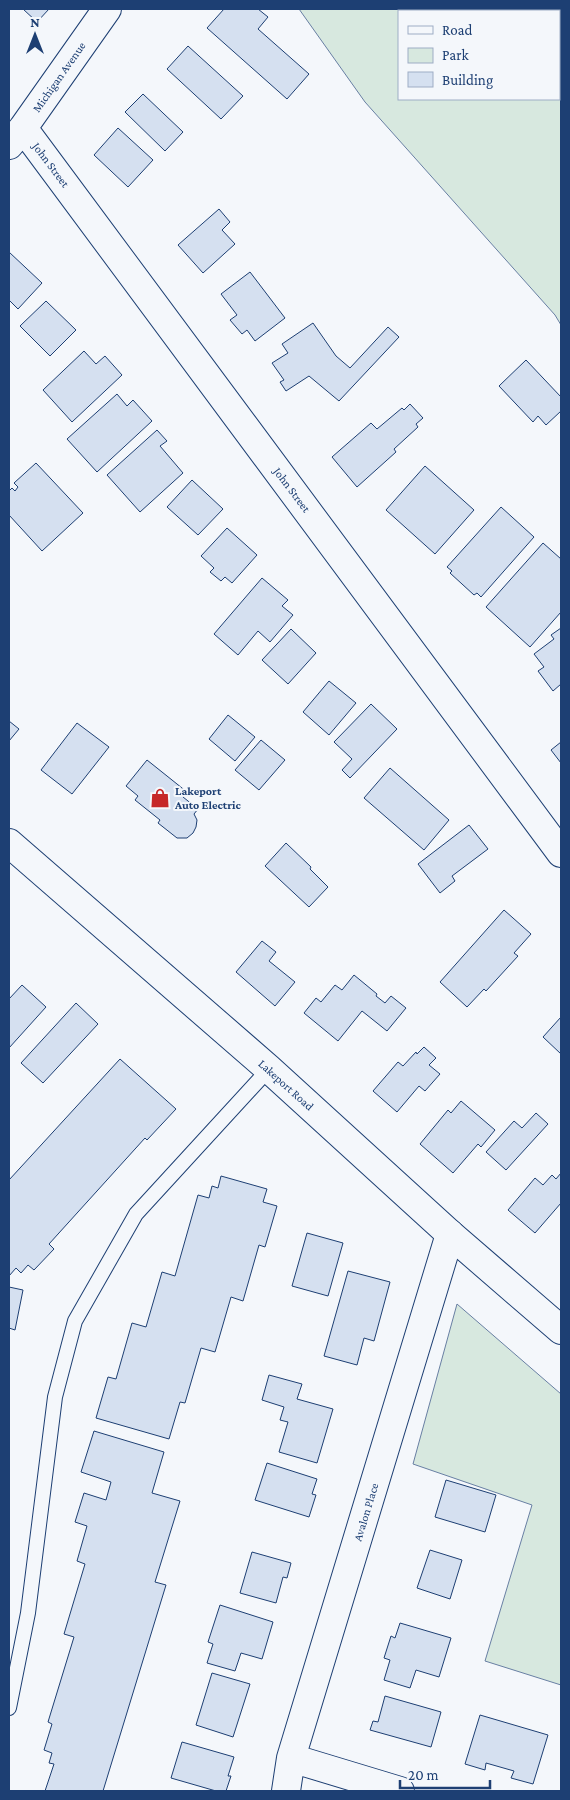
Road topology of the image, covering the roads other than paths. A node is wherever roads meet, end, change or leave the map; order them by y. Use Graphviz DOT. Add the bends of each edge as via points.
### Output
graph roads {
  1 [pos="108,9"];
  2 [pos="16,136"];
  3 [pos="9,842"];
  4 [pos="561,853"];
  5 [pos="269,1069"];
  6 [pos="450,1234"];
  7 [pos="561,1330"];
  8 [pos="9,1708"];
  9 [pos="291,1758"];
  10 [pos="286,1791"];
  11 [pos="400,1791"];
  1 -- 2 [label="street, Michigan Avenue"];
  2 -- 4 [label="street, John Street"];
  3 -- 5 [label="street, Lakeport Road"];
  5 -- 6 [label="street, Lakeport Road"];
  5 -- 8 [label="lane" via="136,1214 75,1321 56,1397 28,1613"];
  6 -- 7 [label="street, Lakeport Road"];
  6 -- 9 [label="street, Avalon Place"];
  9 -- 10 [label="street, Avalon Place"];
  9 -- 11 [label="street"];
}
